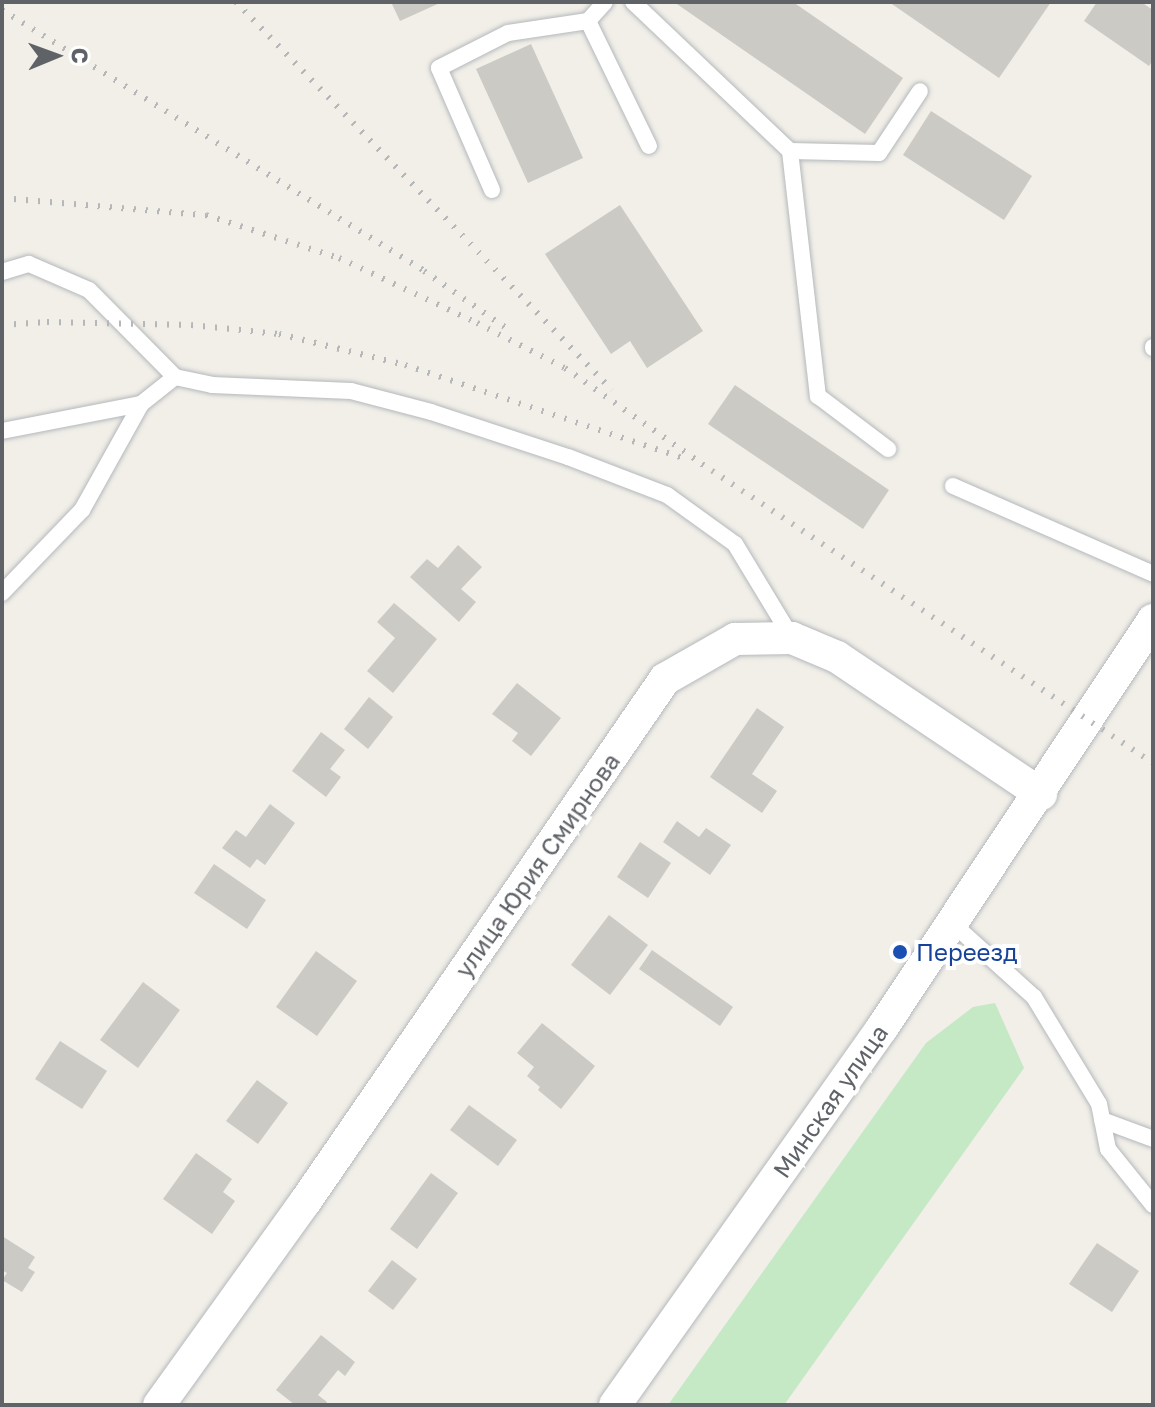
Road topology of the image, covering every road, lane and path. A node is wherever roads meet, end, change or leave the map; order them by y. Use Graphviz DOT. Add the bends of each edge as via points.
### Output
graph roads {
  1 [pos="605,2"];
  2 [pos="633,2"];
  3 [pos="588,21"];
  4 [pos="920,91"];
  5 [pos="649,146"];
  6 [pos="790,151"];
  7 [pos="492,190"];
  8 [pos="2,272"];
  9 [pos="175,377"];
  10 [pos="141,404"];
  11 [pos="2,431"];
  12 [pos="888,449"];
  13 [pos="953,486"];
  14 [pos="1153,574"];
  15 [pos="2,593"];
  16 [pos="792,638"];
  17 [pos="1148,639"];
  18 [pos="1041,794"];
  19 [pos="952,923"];
  20 [pos="1102,1120"];
  21 [pos="1153,1139"];
  22 [pos="1153,1205"];
  23 [pos="159,1405"];
  24 [pos="615,1405"];
  1 -- 3 [label="lane"];
  2 -- 6 [label="lane"];
  3 -- 5 [label="lane"];
  3 -- 7 [label="lane" via="508,33 439,68"];
  4 -- 6 [label="lane" via="879,153"];
  6 -- 12 [label="lane" via="818,396"];
  8 -- 9 [label="lane" via="29,264 89,290"];
  9 -- 10 [label="lane"];
  9 -- 16 [label="lane" via="212,385 351,391 568,457 667,495 735,544"];
  10 -- 11 [label="lane"];
  10 -- 15 [label="lane" via="82,510"];
  13 -- 14 [label="lane"];
  16 -- 18 [label="street, улица Юрия Смирнова" via="837,657"];
  16 -- 23 [label="street, улица Юрия Смирнова" via="735,639 665,679"];
  17 -- 18 [label="street, Минская улица"];
  18 -- 19 [label="street, Минская улица"];
  19 -- 20 [label="lane" via="1034,997 1099,1104"];
  19 -- 24 [label="street, Минская улица"];
  20 -- 21 [label="lane"];
  20 -- 22 [label="lane" via="1108,1149"];
}
